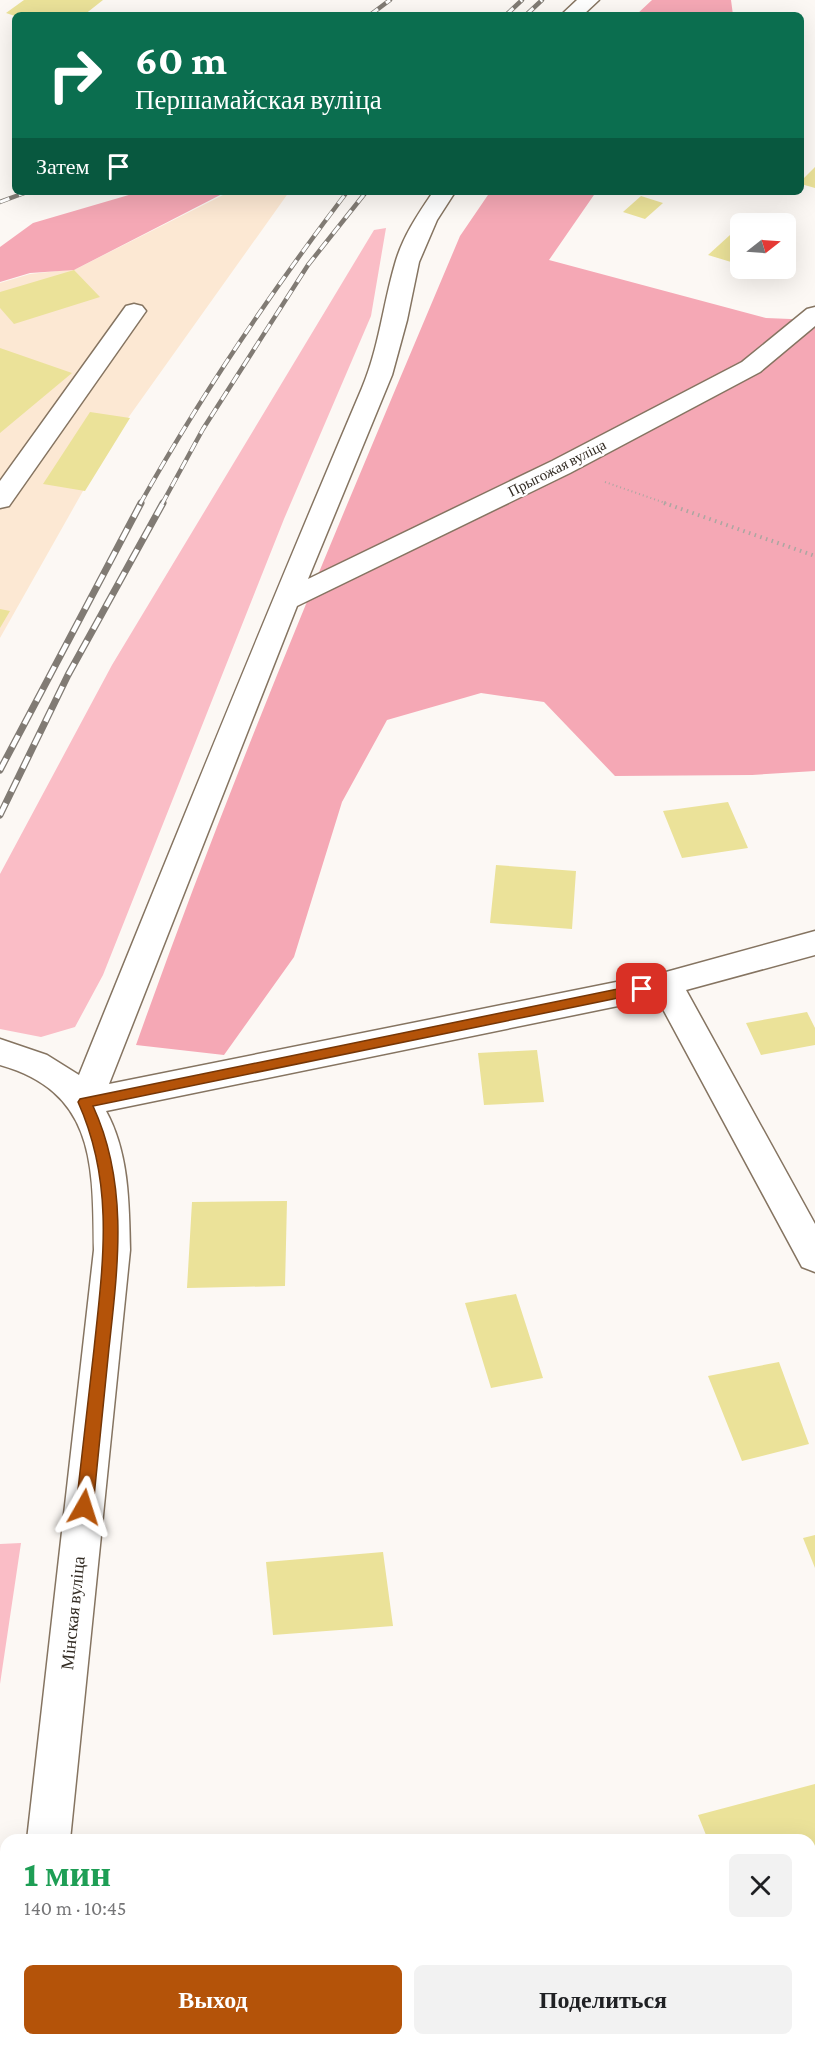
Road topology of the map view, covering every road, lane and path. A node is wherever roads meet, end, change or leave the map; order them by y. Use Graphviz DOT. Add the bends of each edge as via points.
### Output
graph roads {
  1 [pos="589,0"];
  2 [pos="575,12"];
  3 [pos="442,195"];
  4 [pos="134,311"];
  5 [pos="815,314"];
  6 [pos="561,467"];
  7 [pos="0,500"];
  8 [pos="815,556"];
  9 [pos="285,601"];
  10 [pos="815,943"];
  11 [pos="666,984"];
  12 [pos="0,1052"];
  13 [pos="85,1102"];
  14 [pos="815,1257"];
  15 [pos="49,1834"];
  1 -- 2 [label="street"];
  3 -- 9 [label="street" via="407,262 380,375"];
  4 -- 7 [label="street"];
  5 -- 6 [label="street, Прыгожая вуліца" via="752,367"];
  6 -- 8 [label="path"];
  6 -- 9 [label="street, Прыгожая вуліца"];
  9 -- 13 [label="street"];
  10 -- 11 [label="street"];
  11 -- 13 [label="street"];
  11 -- 14 [label="street"];
  12 -- 13 [label="street" via="61,1078"];
  13 -- 15 [label="street, Мінская вуліца" via="103,1153 111,1196 112,1251"];
}
